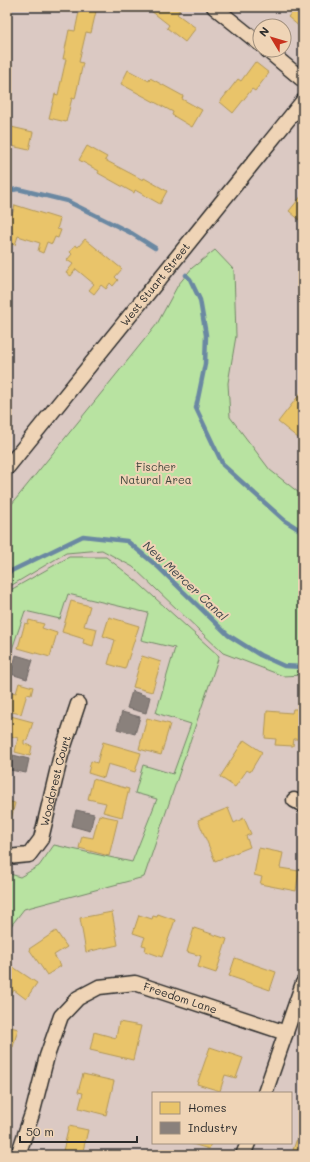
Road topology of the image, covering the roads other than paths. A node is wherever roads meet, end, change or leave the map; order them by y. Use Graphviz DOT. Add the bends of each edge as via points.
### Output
graph roads {
  1 [pos="214,7"];
  2 [pos="252,38"];
  3 [pos="277,58"];
  4 [pos="303,80"];
  5 [pos="303,101"];
  6 [pos="7,468"];
  7 [pos="78,704"];
  8 [pos="7,857"];
  9 [pos="303,983"];
  10 [pos="286,1033"];
  11 [pos="265,1092"];
  12 [pos="248,1144"];
  13 [pos="18,1155"];
  14 [pos="244,1155"];
  1 -- 2 [label="street"];
  3 -- 4 [label="street"];
  5 -- 6 [label="street, West Stuart Street"];
  7 -- 8 [label="street, Woodcrest Court" via="41,839 29,855"];
  9 -- 10 [label="street"];
  10 -- 11 [label="street"];
  10 -- 13 [label="street, Freedom Lane" via="135,983 99,986 78,998 61,1016"];
  12 -- 14 [label="street"];
}
